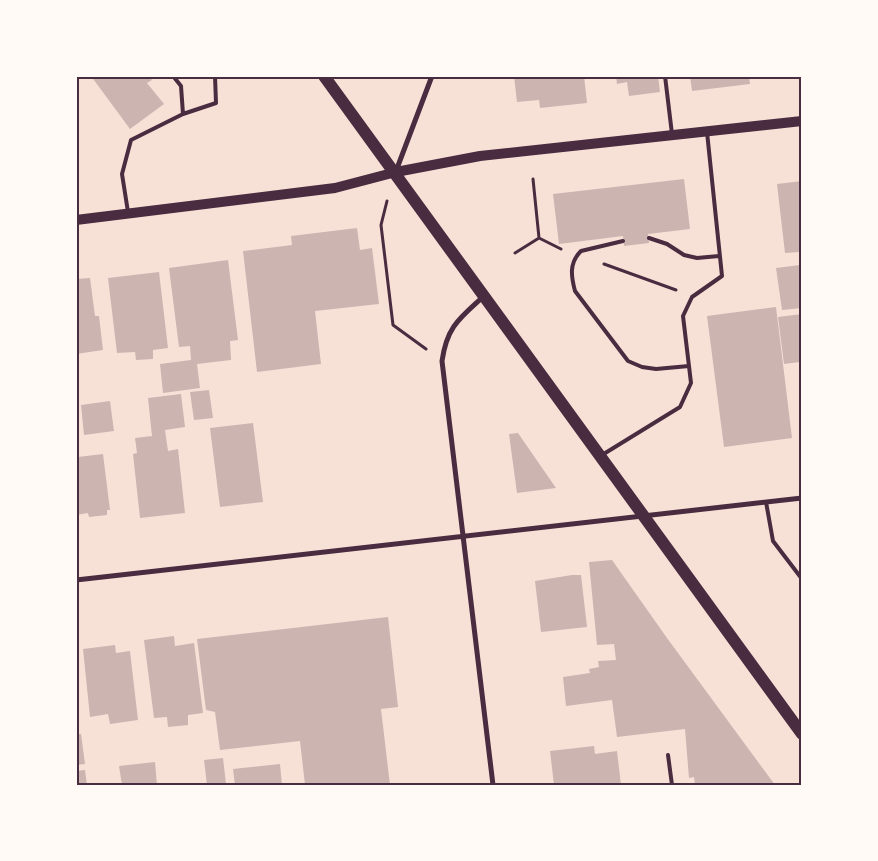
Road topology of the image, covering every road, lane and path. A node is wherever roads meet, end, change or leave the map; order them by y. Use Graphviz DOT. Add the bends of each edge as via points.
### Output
graph roads {
  1 [pos="173,76"];
  2 [pos="215,76"];
  3 [pos="324,76"];
  4 [pos="432,76"];
  5 [pos="665,76"];
  6 [pos="183,114"];
  7 [pos="802,120"];
  8 [pos="707,132"];
  9 [pos="672,136"];
  10 [pos="396,172"];
  11 [pos="533,179"];
  12 [pos="128,214"];
  13 [pos="76,220"];
  14 [pos="539,238"];
  15 [pos="648,238"];
  16 [pos="623,242"];
  17 [pos="515,253"];
  18 [pos="576,256"];
  19 [pos="719,256"];
  20 [pos="485,295"];
  21 [pos="692,297"];
  22 [pos="442,361"];
  23 [pos="689,366"];
  24 [pos="600,456"];
  25 [pos="802,498"];
  26 [pos="766,502"];
  27 [pos="643,517"];
  28 [pos="463,538"];
  29 [pos="802,579"];
  30 [pos="76,580"];
  31 [pos="802,734"];
  32 [pos="668,755"];
  33 [pos="493,785"];
  34 [pos="672,785"];
  1 -- 6 [label="lane" via="181,86"];
  2 -- 6 [label="lane" via="216,103"];
  3 -- 10 [label="main road"];
  4 -- 10 [label="street"];
  5 -- 9 [label="lane"];
  6 -- 12 [label="lane" via="131,140 122,174"];
  7 -- 8 [label="main road"];
  8 -- 9 [label="main road"];
  8 -- 19 [label="lane"];
  9 -- 10 [label="main road" via="480,156"];
  10 -- 12 [label="main road" via="335,188"];
  10 -- 20 [label="main road"];
  10 -- 22 [label="path" via="380,226 393,325"];
  11 -- 14 [label="path"];
  12 -- 13 [label="main road"];
  14 -- 17 [label="path"];
  14 -- 18 [label="path"];
  15 -- 19 [label="lane" via="697,258"];
  16 -- 18 [label="lane" via="581,251"];
  18 -- 21 [label="path" via="629,272"];
  18 -- 23 [label="lane" via="571,278 576,291 628,361 656,369"];
  19 -- 21 [label="lane" via="722,276"];
  20 -- 22 [label="street" via="453,324"];
  20 -- 24 [label="main road"];
  21 -- 23 [label="lane" via="683,316"];
  22 -- 28 [label="street"];
  23 -- 24 [label="lane" via="691,383 680,407"];
  24 -- 27 [label="main road"];
  25 -- 26 [label="street"];
  26 -- 27 [label="street"];
  26 -- 29 [label="lane" via="774,541"];
  27 -- 28 [label="street"];
  27 -- 31 [label="main road"];
  28 -- 30 [label="street"];
  28 -- 33 [label="street"];
  32 -- 34 [label="lane"];
}
